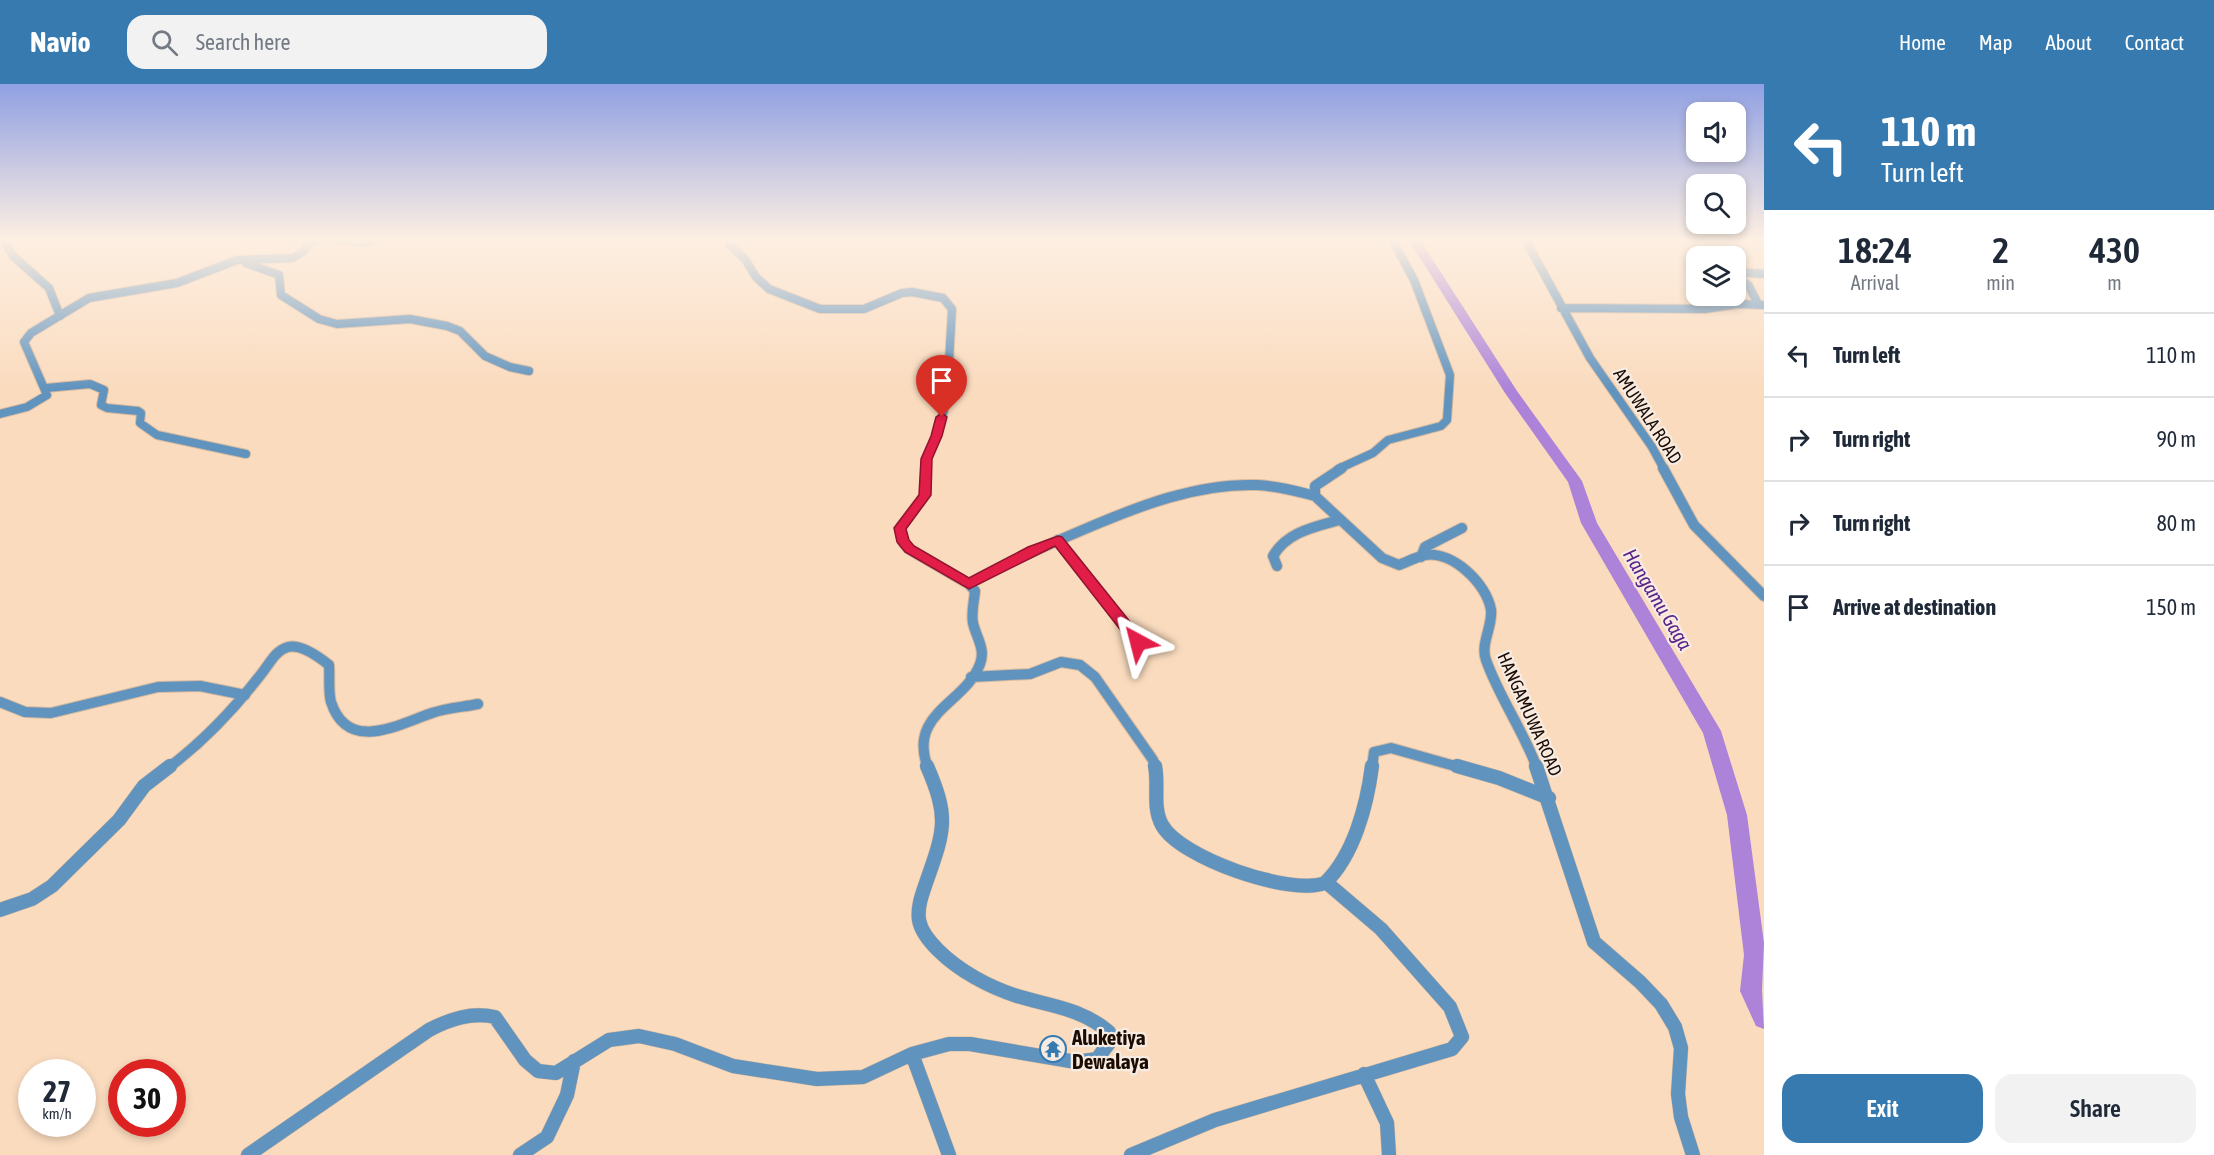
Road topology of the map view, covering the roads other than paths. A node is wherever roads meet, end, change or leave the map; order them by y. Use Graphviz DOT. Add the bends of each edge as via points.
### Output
graph roads {
  1 [pos="49,289"];
  2 [pos="142,289"];
  3 [pos="281,289"];
  4 [pos="769,289"];
  5 [pos="1417,289"];
  6 [pos="1551,289"];
  7 [pos="1751,289"];
  8 [pos="1761,304"];
  9 [pos="1561,308"];
  10 [pos="60,316"];
  11 [pos="529,371"];
  12 [pos="46,388"];
  13 [pos="0,414"];
  14 [pos="246,454"];
  15 [pos="1315,496"];
  16 [pos="1339,520"];
  17 [pos="1462,528"];
  18 [pos="1058,540"];
  19 [pos="1421,557"];
  20 [pos="1278,566"];
  21 [pos="969,584"];
  22 [pos="1764,597"];
  23 [pos="1138,642"];
  24 [pos="971,677"];
  25 [pos="245,695"];
  26 [pos="0,702"];
  27 [pos="478,704"];
  28 [pos="1549,799"];
  29 [pos="1327,883"];
  30 [pos="0,910"];
  31 [pos="912,1054"];
  32 [pos="574,1061"];
  33 [pos="1364,1074"];
  34 [pos="248,1155"];
  35 [pos="520,1155"];
  36 [pos="949,1155"];
  37 [pos="1131,1155"];
  38 [pos="1389,1155"];
  39 [pos="1693,1155"];
  1 -- 10 [label="street"];
  2 -- 10 [label="street" via="89,298"];
  3 -- 11 [label="street" via="281,294 319,319 337,324 410,319 447,326 460,332 485,356"];
  4 -- 21 [label="street" via="814,307 834,310 864,309 912,292 934,295 950,303 946,398 937,436 926,459 925,495 900,528 909,549"];
  5 -- 15 [label="street" via="1450,375 1447,420 1442,426 1388,440 1373,453 1332,472 1315,486"];
  6 -- 9 [label="street, AMUWALA ROAD"];
  7 -- 8 [label="street"];
  8 -- 9 [label="street" via="1705,309"];
  9 -- 22 [label="street, AMUWALA ROAD" via="1590,358 1652,447 1694,525"];
  10 -- 12 [label="street" via="31,333 24,342"];
  12 -- 13 [label="street" via="45,398"];
  12 -- 14 [label="street" via="90,384 104,390 101,405 141,412 140,423 157,435"];
  15 -- 16 [label="street, HANGAMUWA ROAD"];
  15 -- 18 [label="street" via="1244,485 1186,491 1148,502"];
  16 -- 19 [label="street, HANGAMUWA ROAD" via="1382,558 1399,565"];
  16 -- 20 [label="street" via="1287,538 1273,556"];
  17 -- 19 [label="street" via="1425,547"];
  18 -- 21 [label="street"];
  18 -- 23 [label="street"];
  19 -- 28 [label="street, HANGAMUWA ROAD" via="1446,559 1466,569 1478,582 1491,610 1484,655"];
  21 -- 24 [label="street" via="975,591 972,621 982,652 980,664"];
  24 -- 29 [label="street" via="1030,674 1061,662 1080,665 1095,676 1153,760 1158,772 1157,815 1166,831 1213,861 1245,875 1303,886"];
  24 -- 31 [label="street" via="933,716 922,745 943,811 938,847 920,905 923,932 949,959 990,985 1095,1019 1108,1032 1109,1043 1097,1059 1076,1062 970,1044 949,1044"];
  25 -- 26 [label="street" via="200,686 158,687 51,713 25,712"];
  25 -- 27 [label="street" via="274,654 291,646 315,654 329,665 331,702 341,719 354,729 374,733 434,712"];
  25 -- 30 [label="street" via="197,746 144,786 119,820 52,886 32,899"];
  28 -- 29 [label="street" via="1499,777 1391,748 1374,752 1368,796 1339,866"];
  28 -- 39 [label="street, HANGAMUWA ROAD" via="1594,942 1640,982 1676,1027 1681,1048 1681,1117"];
  29 -- 33 [label="street" via="1381,929 1450,1007 1462,1037 1452,1049"];
  31 -- 32 [label="street" via="863,1077 817,1078 733,1066 675,1044 639,1036 609,1040"];
  31 -- 36 [label="street"];
  32 -- 34 [label="street" via="556,1073 538,1071 525,1060 495,1017 482,1013 451,1019 429,1030"];
  32 -- 35 [label="street" via="567,1095 548,1137"];
  33 -- 37 [label="street" via="1215,1120"];
  33 -- 38 [label="street" via="1387,1124"];
}
